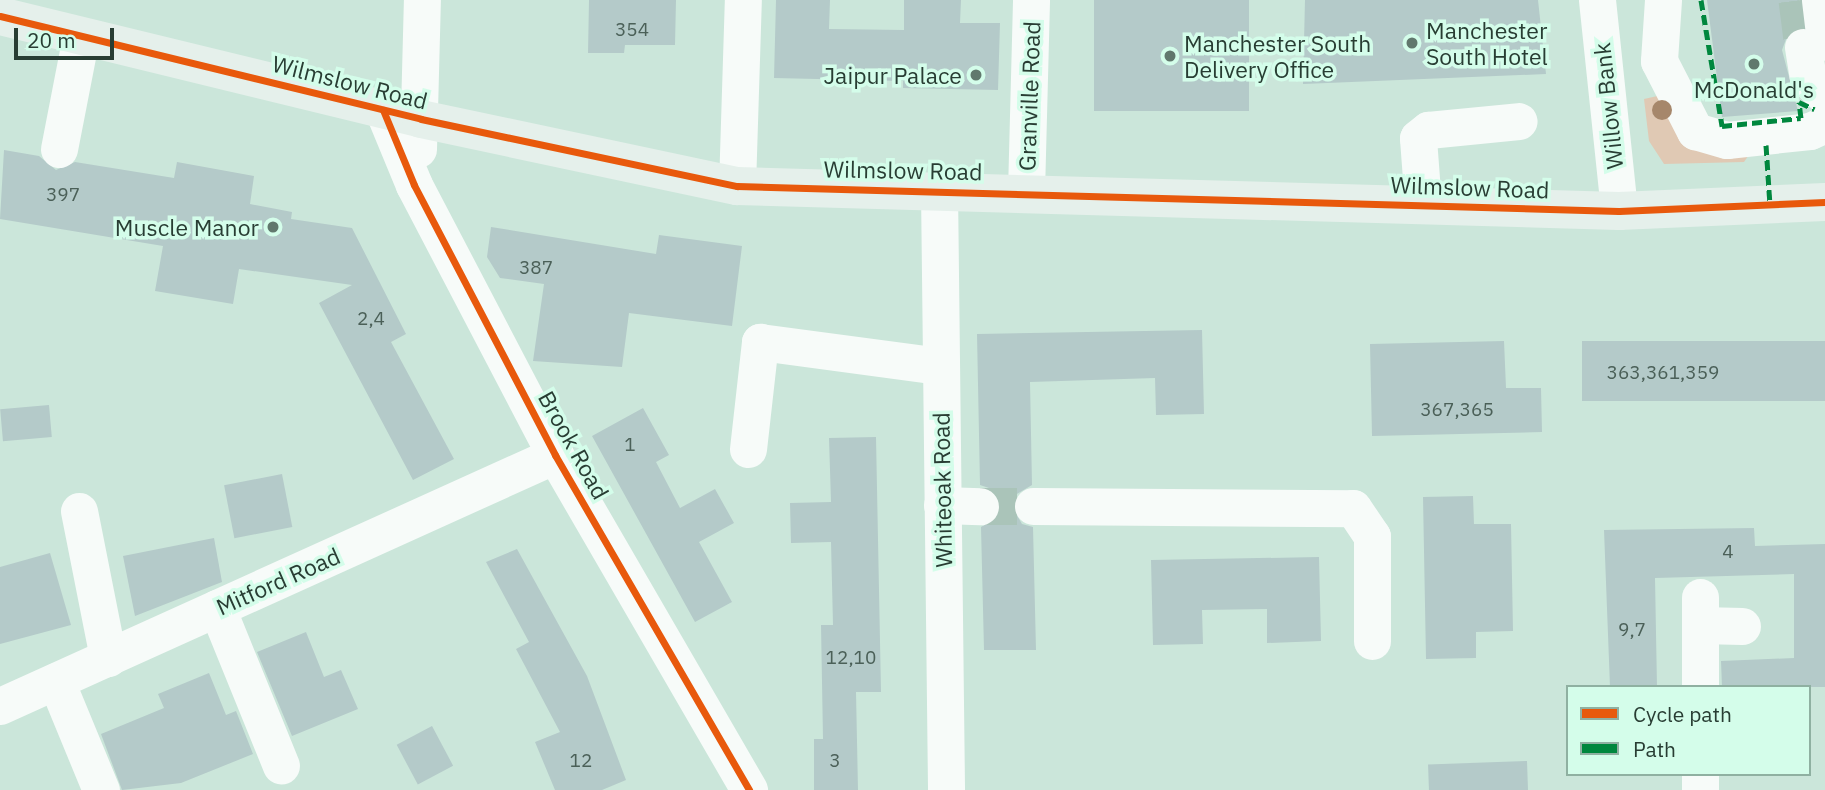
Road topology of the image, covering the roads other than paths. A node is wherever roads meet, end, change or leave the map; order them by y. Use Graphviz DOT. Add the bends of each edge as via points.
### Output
graph roads {
  1 [pos="422,0"];
  2 [pos="743,0"];
  3 [pos="1031,0"];
  4 [pos="1597,0"];
  5 [pos="1682,0"];
  6 [pos="1820,0"];
  7 [pos="0,16"];
  8 [pos="81,36"];
  9 [pos="1661,42"];
  10 [pos="1814,45"];
  11 [pos="1604,66"];
  12 [pos="1825,96"];
  13 [pos="383,110"];
  14 [pos="421,119"];
  15 [pos="1519,121"];
  16 [pos="1825,124"];
  17 [pos="59,149"];
  18 [pos="414,185"];
  19 [pos="737,186"];
  20 [pos="939,190"];
  21 [pos="1026,192"];
  22 [pos="1825,202"];
  23 [pos="1423,205"];
  24 [pos="1619,211"];
  25 [pos="940,366"];
  26 [pos="748,449"];
  27 [pos="555,455"];
  28 [pos="942,505"];
  29 [pos="981,506"];
  30 [pos="1033,506"];
  31 [pos="79,511"];
  32 [pos="217,608"];
  33 [pos="1742,626"];
  34 [pos="1372,641"];
  35 [pos="108,657"];
  36 [pos="56,681"];
  37 [pos="1700,685"];
  38 [pos="0,706"];
  39 [pos="281,766"];
  40 [pos="100,790"];
  41 [pos="749,790"];
  42 [pos="946,790"];
  1 -- 14 [label="street"];
  2 -- 19 [label="street"];
  3 -- 21 [label="street, Granville Road"];
  4 -- 11 [label="street, Willow Bank"];
  5 -- 9 [label="street" via="1681,34"];
  6 -- 10 [label="street"];
  7 -- 8 [label="main road, Wilmslow Road"];
  8 -- 13 [label="main road, Wilmslow Road"];
  8 -- 17 [label="street"];
  9 -- 11 [label="street"];
  9 -- 16 [label="street" via="1689,124 1708,138 1810,131"];
  10 -- 12 [label="street" via="1808,79"];
  11 -- 24 [label="street, Willow Bank"];
  13 -- 14 [label="main road, Wilmslow Road"];
  13 -- 18 [label="street, Brook Road"];
  14 -- 18 [label="street"];
  14 -- 19 [label="main road, Wilmslow Road"];
  15 -- 23 [label="street" via="1428,130 1418,138"];
  18 -- 27 [label="street, Brook Road"];
  19 -- 20 [label="main road, Wilmslow Road"];
  20 -- 21 [label="main road, Wilmslow Road"];
  20 -- 25 [label="street, Whiteoak Road"];
  21 -- 23 [label="main road, Wilmslow Road"];
  22 -- 24 [label="main road, Wilmslow Road"];
  23 -- 24 [label="main road, Wilmslow Road"];
  25 -- 26 [label="street" via="760,342"];
  25 -- 28 [label="street, Whiteoak Road"];
  27 -- 32 [label="street, Mitford Road"];
  27 -- 41 [label="street, Brook Road"];
  28 -- 29 [label="street"];
  28 -- 42 [label="street, Whiteoak Road"];
  30 -- 34 [label="street" via="1353,508 1372,536"];
  31 -- 35 [label="street"];
  32 -- 35 [label="street, Mitford Road"];
  32 -- 39 [label="street"];
  33 -- 37 [label="street" via="1700,611"];
  35 -- 36 [label="street, Mitford Road"];
  36 -- 38 [label="street, Mitford Road"];
  36 -- 40 [label="street"];
}
